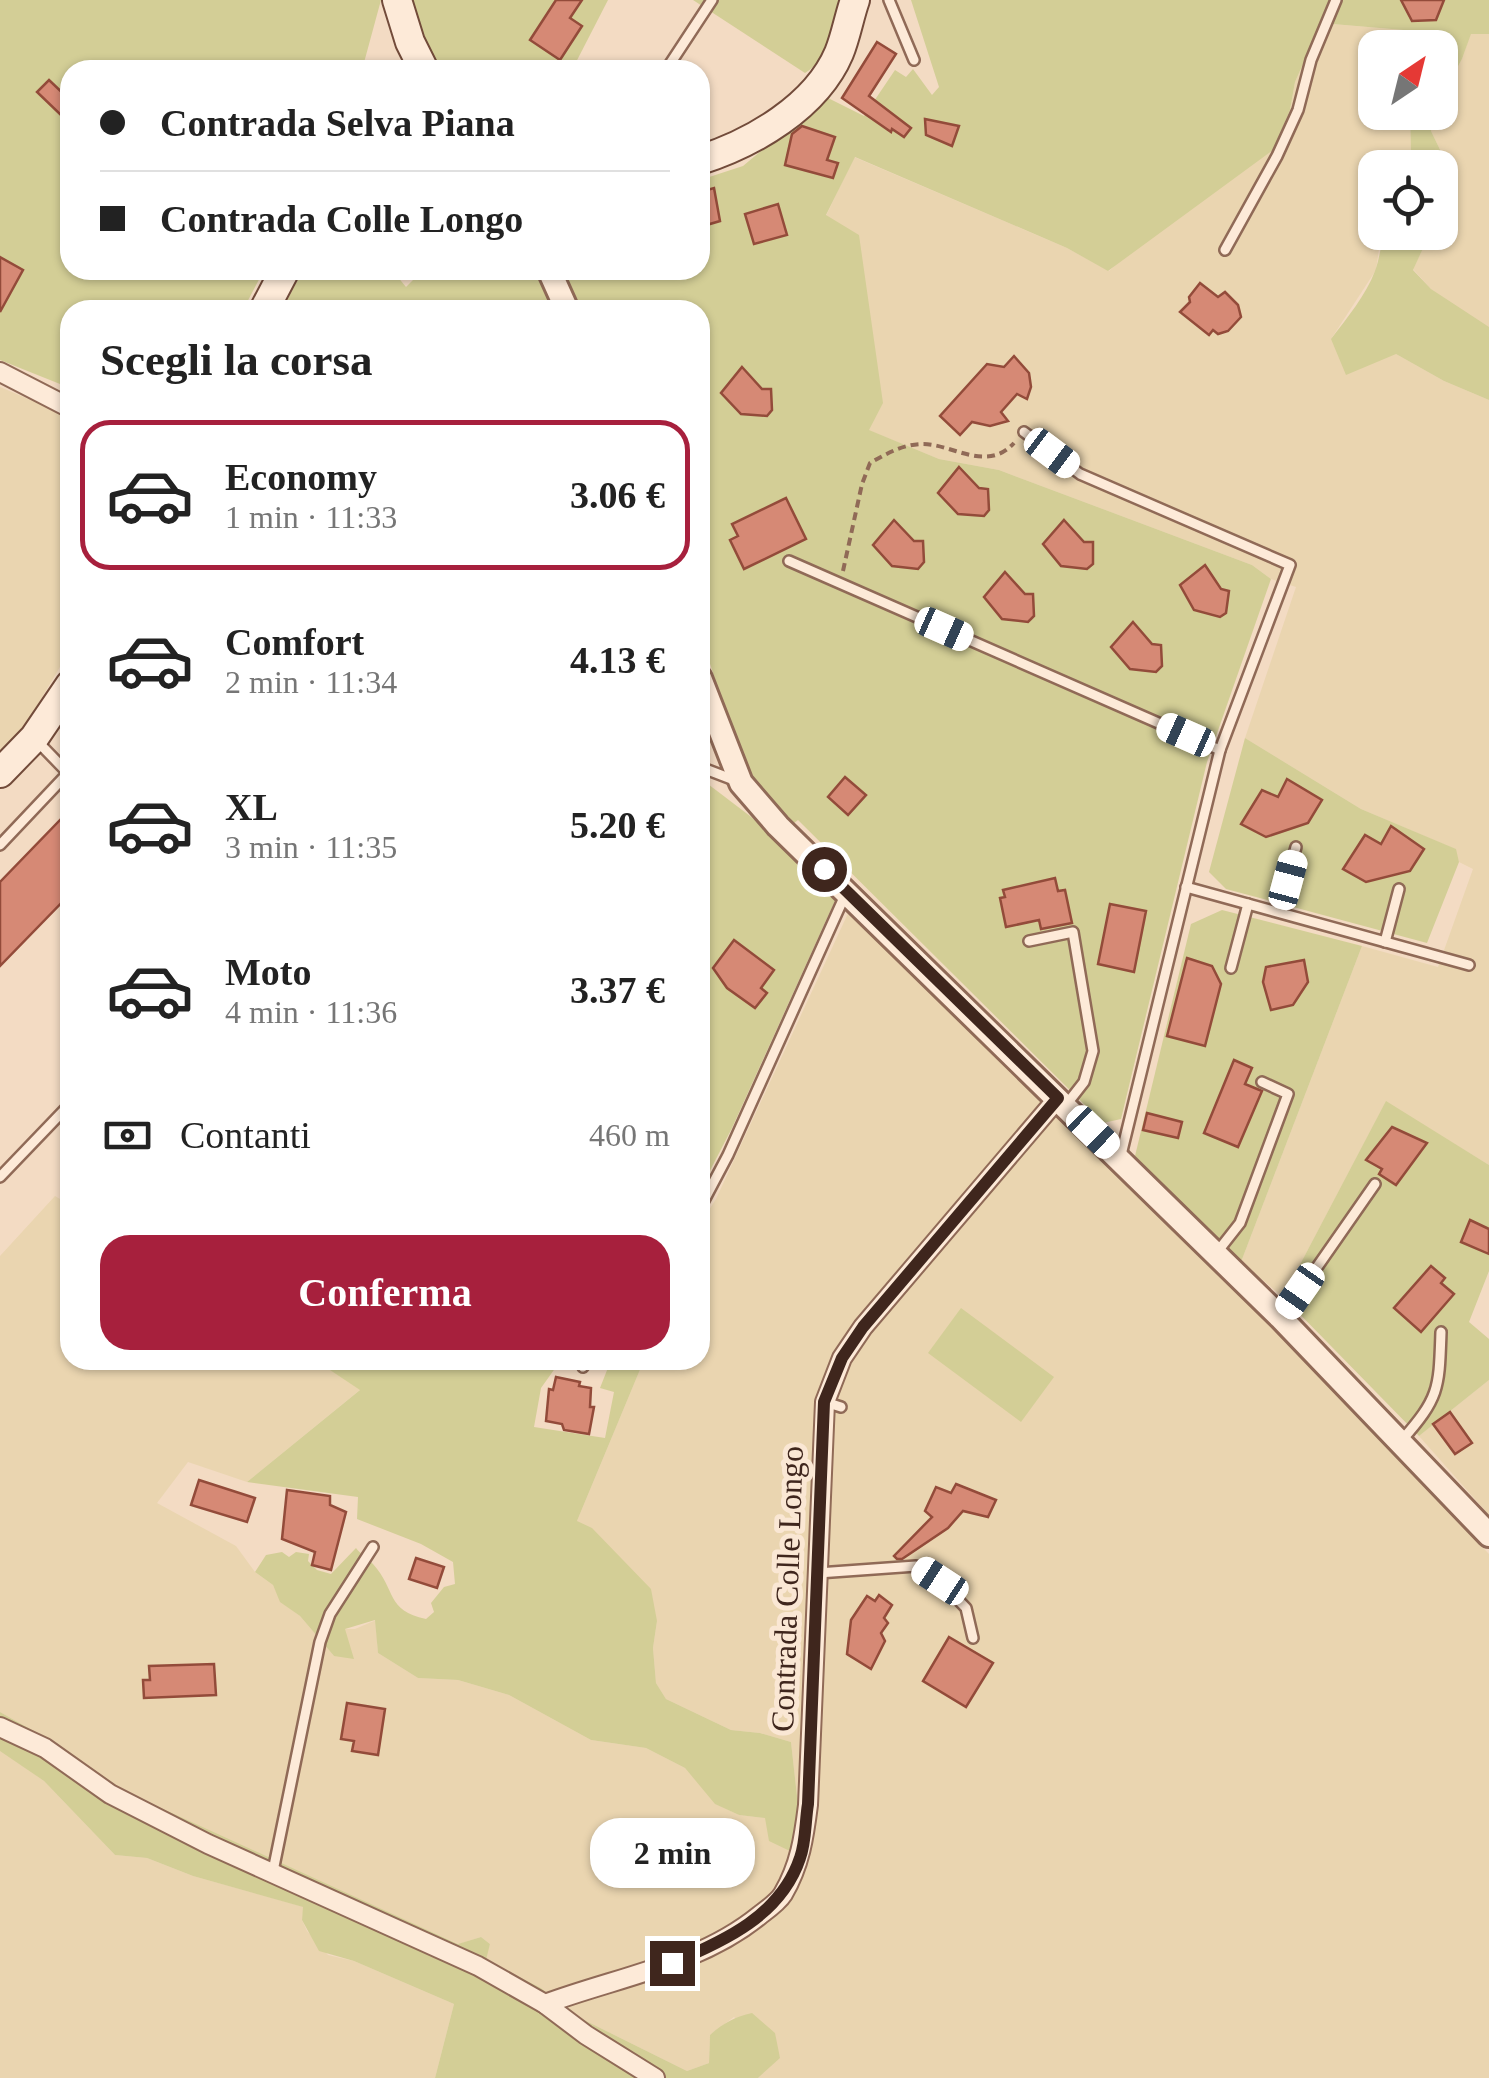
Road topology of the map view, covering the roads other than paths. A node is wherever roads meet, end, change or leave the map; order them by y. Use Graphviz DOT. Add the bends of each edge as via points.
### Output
graph roads {
  1 [pos="712,0"];
  2 [pos="854,0"];
  3 [pos="889,0"];
  4 [pos="1336,0"];
  5 [pos="400,1"];
  6 [pos="413,60"];
  7 [pos="673,60"];
  8 [pos="914,60"];
  9 [pos="710,157"];
  10 [pos="1225,250"];
  11 [pos="0,372"];
  12 [pos="60,403"];
  13 [pos="1024,432"];
  14 [pos="789,561"];
  15 [pos="60,700"];
  16 [pos="710,704"];
  17 [pos="34,738"];
  18 [pos="1220,750"];
  19 [pos="60,764"];
  20 [pos="710,772"];
  21 [pos="0,773"];
  22 [pos="60,780"];
  23 [pos="741,783"];
  24 [pos="0,844"];
  25 [pos="1296,847"];
  26 [pos="1186,887"];
  27 [pos="1399,889"];
  28 [pos="847,890"];
  29 [pos="1248,904"];
  30 [pos="1279,912"];
  31 [pos="1028,942"];
  32 [pos="1385,942"];
  33 [pos="1469,965"];
  34 [pos="1231,968"];
  35 [pos="1262,1082"];
  36 [pos="1062,1101"];
  37 [pos="60,1114"];
  38 [pos="1120,1158"];
  39 [pos="0,1177"];
  40 [pos="1375,1184"];
  41 [pos="710,1189"];
  42 [pos="1216,1254"];
  43 [pos="1281,1318"];
  44 [pos="1442,1332"];
  45 [pos="1400,1442"];
  46 [pos="1489,1535"];
  47 [pos="373,1547"];
  48 [pos="818,1573"];
  49 [pos="973,1638"];
  50 [pos="0,1727"];
  51 [pos="273,1872"];
  52 [pos="545,2004"];
  53 [pos="655,2078"];
  1 -- 7 [label="lane"];
  2 -- 9 [label="main road" via="838,54 816,88 788,115"];
  3 -- 8 [label="lane"];
  4 -- 10 [label="lane" via="1298,110"];
  5 -- 6 [label="main road"];
  11 -- 12 [label="street"];
  13 -- 18 [label="lane" via="1080,474 1290,565"];
  14 -- 18 [label="lane"];
  15 -- 17 [label="main road"];
  16 -- 23 [label="street"];
  17 -- 19 [label="lane"];
  17 -- 21 [label="main road"];
  18 -- 26 [label="lane"];
  20 -- 23 [label="lane"];
  22 -- 24 [label="lane"];
  23 -- 28 [label="street"];
  25 -- 30 [label="lane"];
  26 -- 29 [label="lane"];
  26 -- 38 [label="lane"];
  27 -- 32 [label="lane"];
  28 -- 36 [label="street"];
  28 -- 41 [label="lane"];
  29 -- 30 [label="lane"];
  29 -- 34 [label="lane"];
  30 -- 32 [label="lane"];
  31 -- 36 [label="lane" via="1074,932 1093,1052 1084,1082"];
  32 -- 33 [label="lane"];
  35 -- 42 [label="lane" via="1288,1094 1240,1223"];
  36 -- 38 [label="street"];
  36 -- 48 [label="street, Contrada Colle Longo" via="842,1358"];
  37 -- 39 [label="lane"];
  38 -- 42 [label="street"];
  40 -- 43 [label="lane"];
  42 -- 43 [label="street"];
  43 -- 45 [label="street"];
  44 -- 45 [label="lane" via="1440,1380 1429,1410"];
  45 -- 46 [label="street"];
  47 -- 51 [label="lane" via="320,1642"];
  48 -- 49 [label="lane" via="916,1566 966,1608"];
  48 -- 52 [label="street, Contrada Colle Longo" via="808,1804 801,1856 781,1898 694,1954"];
  50 -- 51 [label="street" via="110,1794"];
  51 -- 52 [label="street"];
  52 -- 53 [label="street"];
}
